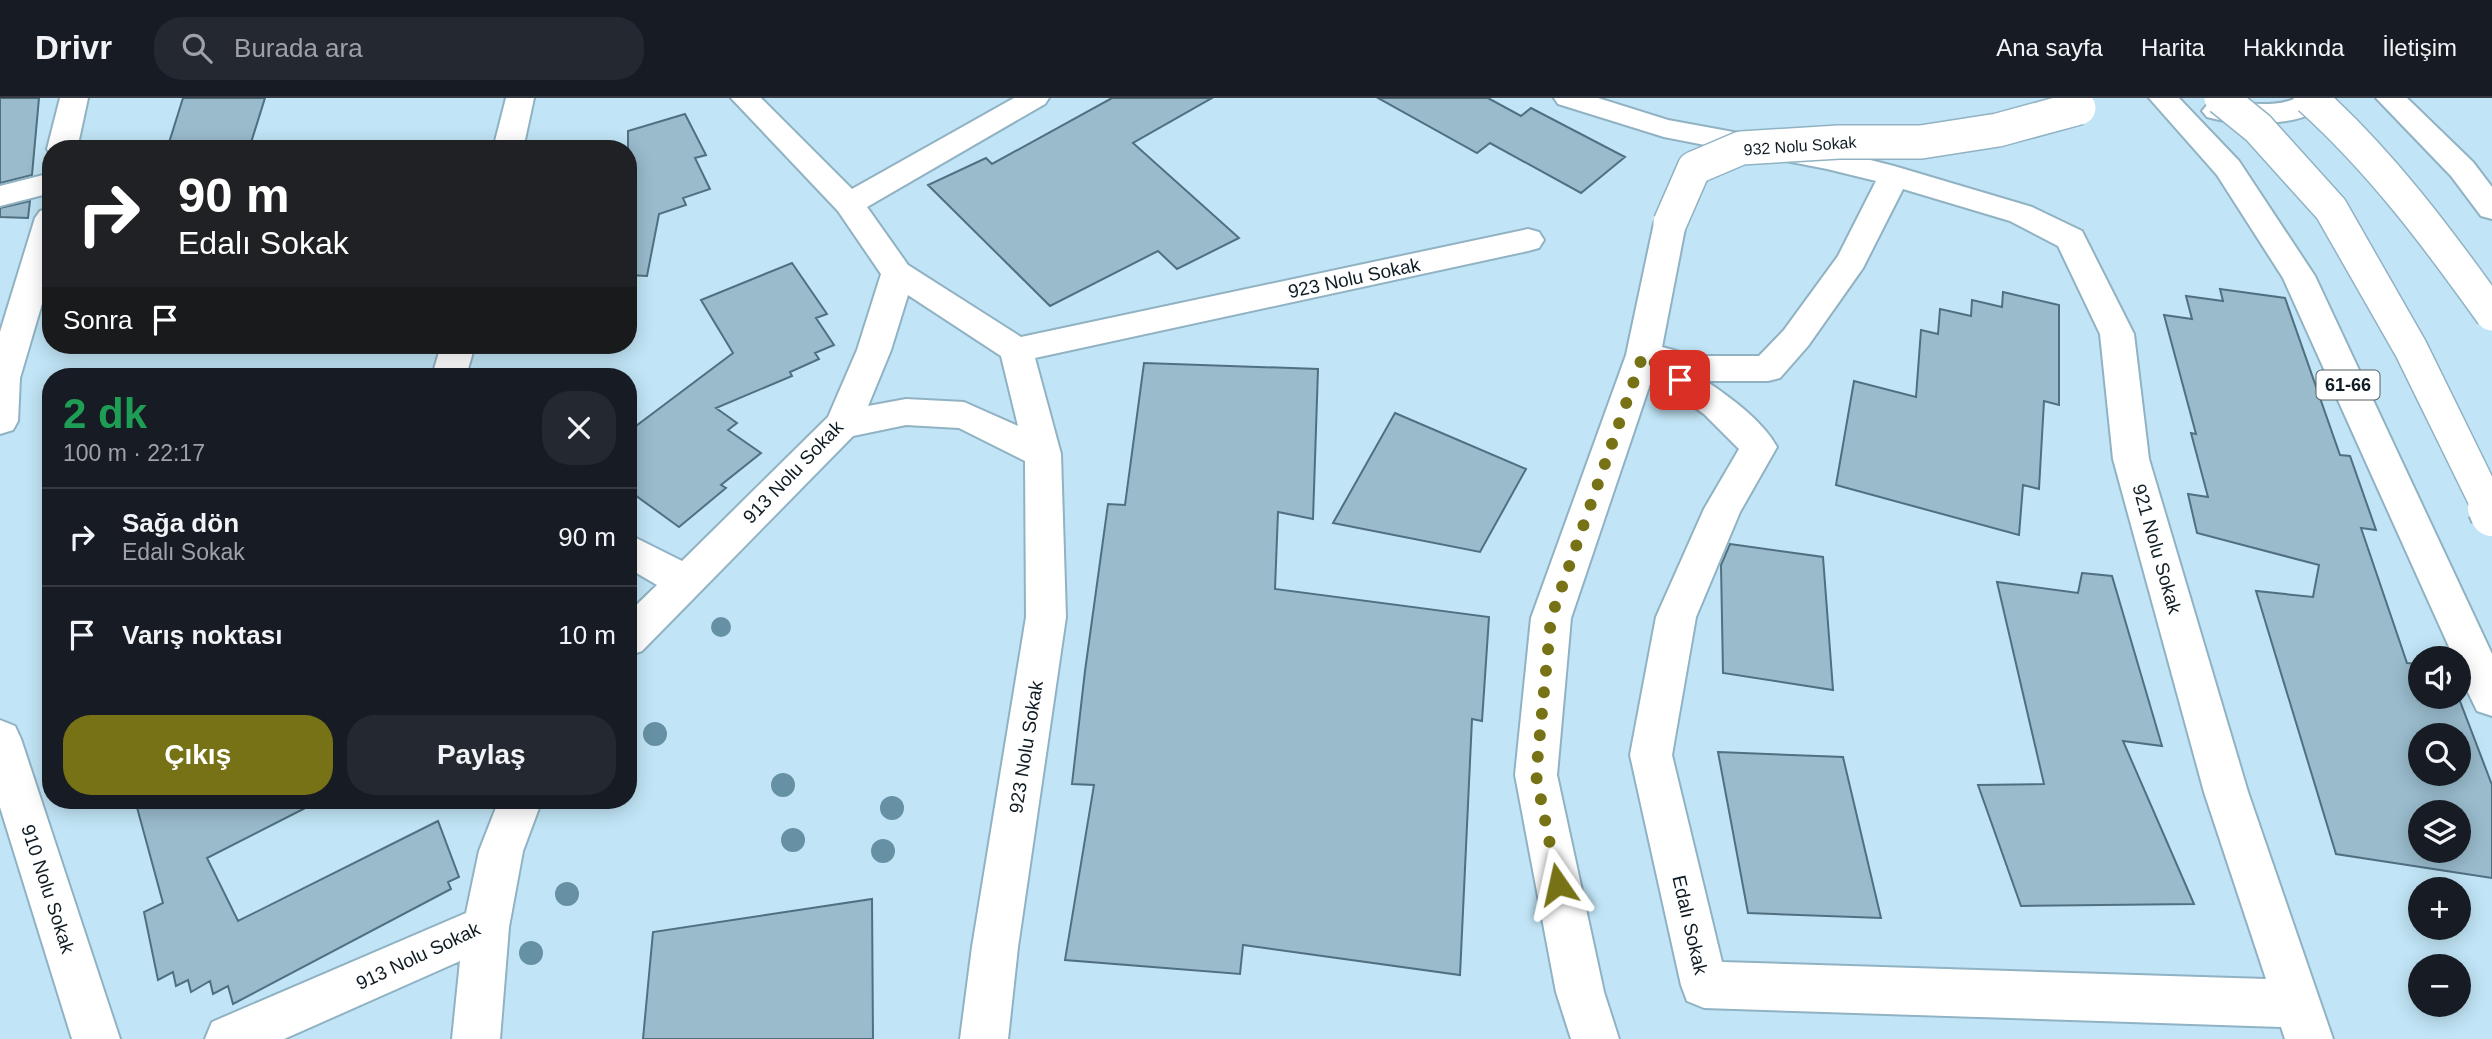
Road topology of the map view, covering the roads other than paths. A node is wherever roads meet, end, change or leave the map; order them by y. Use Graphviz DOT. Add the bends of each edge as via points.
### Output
graph roads {
  1 [pos="74,98"];
  2 [pos="520,98"];
  3 [pos="745,98"];
  4 [pos="1035,98"];
  5 [pos="1568,98"];
  6 [pos="2163,98"];
  7 [pos="2171,98"];
  8 [pos="2221,98"];
  9 [pos="2310,98"];
  10 [pos="2318,98"];
  11 [pos="2390,98"];
  12 [pos="2089,103"];
  13 [pos="64,140"];
  14 [pos="510,140"];
  15 [pos="1894,176"];
  16 [pos="42,185"];
  17 [pos="0,196"];
  18 [pos="849,204"];
  19 [pos="2492,209"];
  20 [pos="1528,240"];
  21 [pos="42,247"];
  22 [pos="897,273"];
  23 [pos="2492,314"];
  24 [pos="1016,350"];
  25 [pos="1643,355"];
  26 [pos="1,378"];
  27 [pos="0,421"];
  28 [pos="842,425"];
  29 [pos="1043,454"];
  30 [pos="2492,515"];
  31 [pos="637,554"];
  32 [pos="686,582"];
  33 [pos="637,630"];
  34 [pos="2492,698"];
  35 [pos="0,738"];
  36 [pos="517,809"];
  37 [pos="486,927"];
  38 [pos="2303,1022"];
  39 [pos="96,1039"];
  40 [pos="229,1039"];
  41 [pos="476,1039"];
  42 [pos="984,1039"];
  43 [pos="1595,1039"];
  1 -- 13 [label="street"];
  2 -- 14 [label="street"];
  3 -- 18 [label="street"];
  4 -- 18 [label="street"];
  5 -- 15 [label="street, 921 Nolu Sokak" via="1664,128"];
  6 -- 34 [label="street, 61-66" via="2228,167 2299,276"];
  7 -- 10 [label="street" via="2213,110 2268,114 2291,111"];
  8 -- 30 [label="street, bridge" via="2258,128 2331,209 2410,349"];
  9 -- 23 [label="street, bridge" via="2410,200"];
  11 -- 19 [label="street" via="2462,170"];
  12 -- 25 [label="street, 932 Nolu Sokak, bridge" via="1998,130 1921,142 1741,148 1694,168 1671,223"];
  15 -- 25 [label="street" via="1852,260 1797,338 1768,369 1695,368"];
  15 -- 38 [label="street, 921 Nolu Sokak" via="2021,214 2071,239 2100,298 2117,334 2131,459 2226,792"];
  16 -- 17 [label="street"];
  18 -- 22 [label="street"];
  20 -- 24 [label="street, 923 Nolu Sokak"];
  21 -- 26 [label="street"];
  22 -- 24 [label="street"];
  22 -- 28 [label="street, 913 Nolu Sokak" via="885,320"];
  24 -- 29 [label="street, 923 Nolu Sokak"];
  25 -- 38 [label="street, Edalı Sokak" via="1716,405 1759,447 1723,509 1676,617 1651,755 1704,985"];
  25 -- 43 [label="street, 932 Nolu Sokak" via="1551,618 1536,775 1580,992"];
  26 -- 27 [label="street"];
  28 -- 29 [label="street" via="906,412 964,415"];
  28 -- 32 [label="street, 913 Nolu Sokak"];
  29 -- 42 [label="street, 923 Nolu Sokak" via="1046,617"];
  31 -- 32 [label="street"];
  32 -- 33 [label="street, 913 Nolu Sokak"];
  35 -- 39 [label="street, 910 Nolu Sokak"];
  36 -- 37 [label="street, 913 Nolu Sokak" via="501,851"];
  37 -- 40 [label="street, 913 Nolu Sokak"];
  37 -- 41 [label="street"];
}
